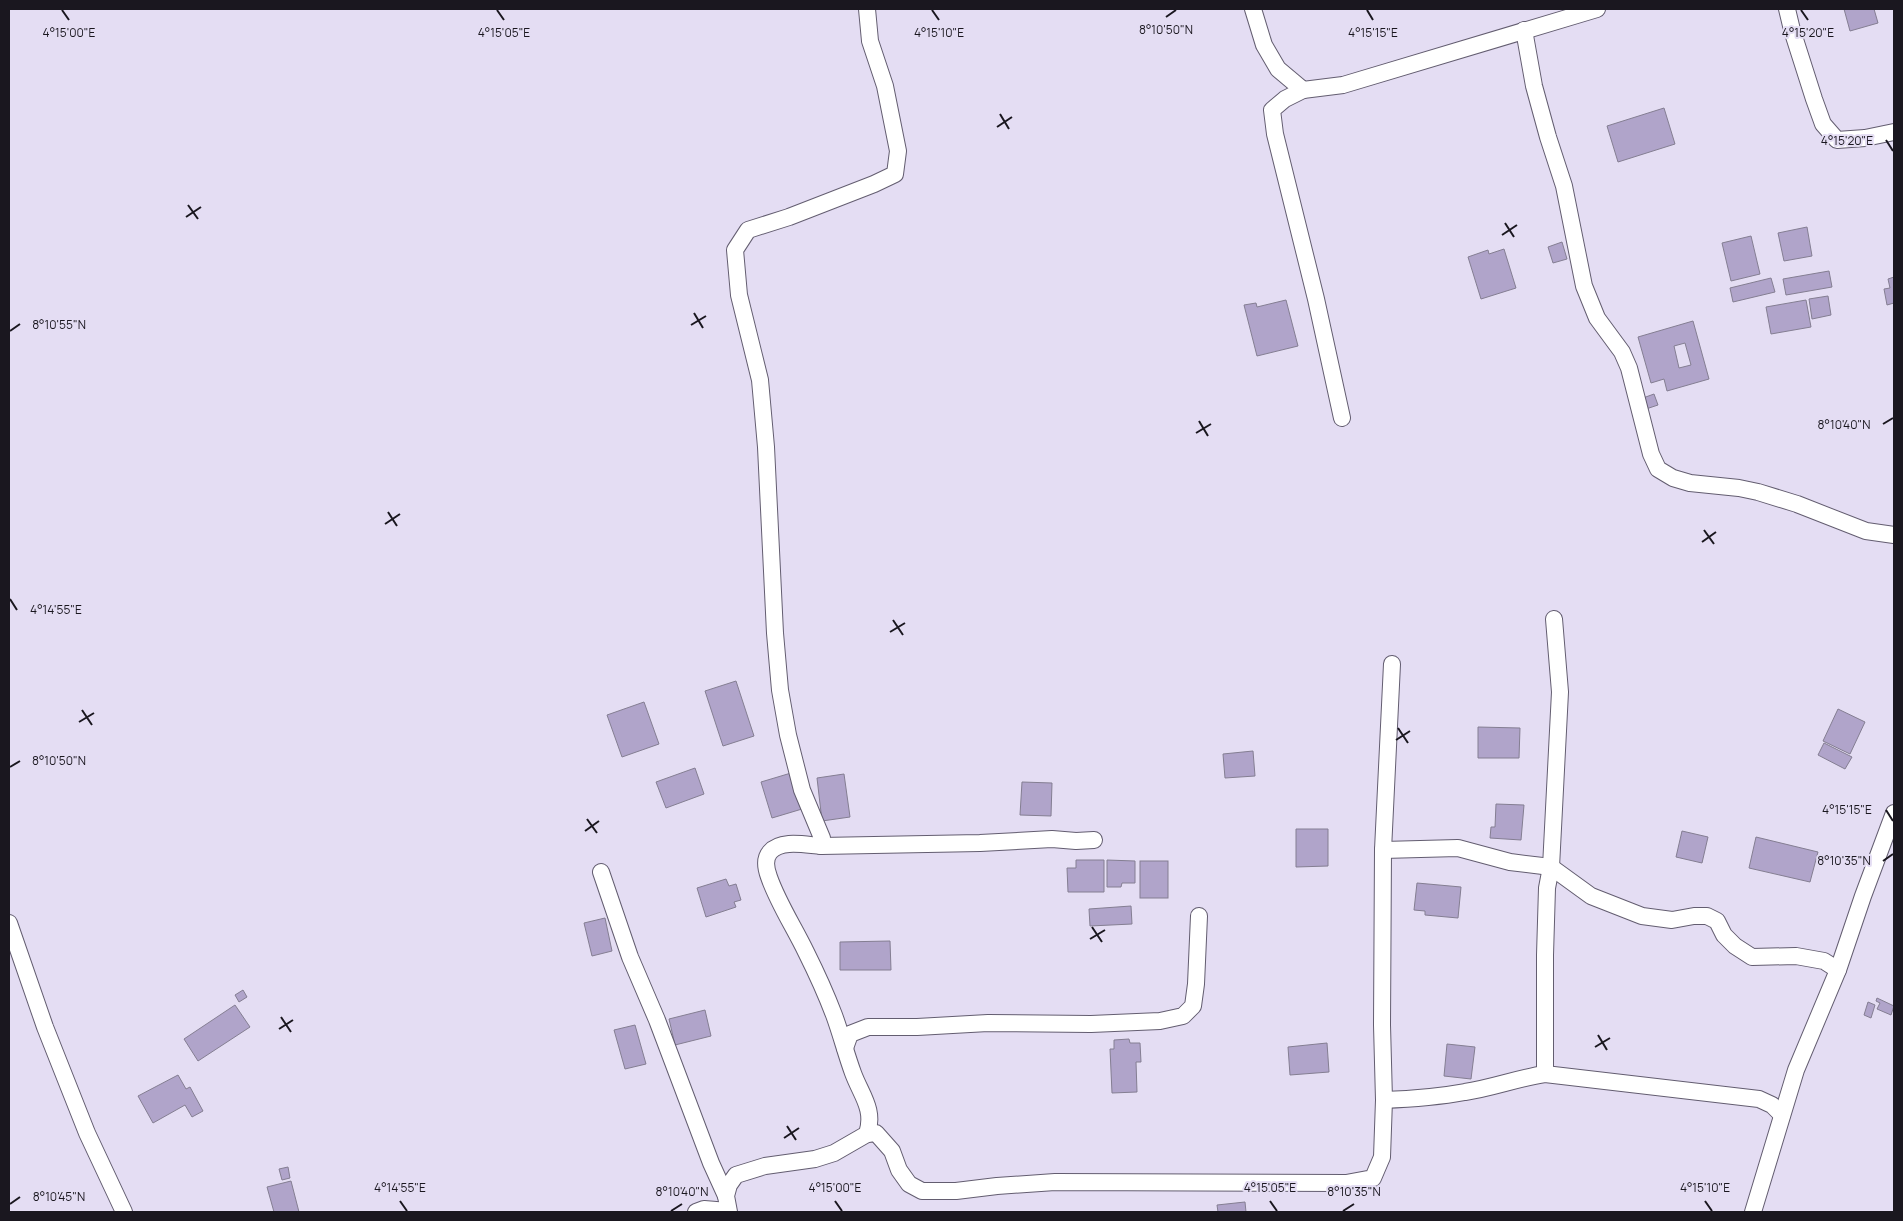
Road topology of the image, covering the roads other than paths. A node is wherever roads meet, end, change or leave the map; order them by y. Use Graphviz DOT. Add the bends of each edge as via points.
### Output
graph roads {
  1 [pos="867,9"];
  2 [pos="1253,9"];
  3 [pos="1597,9"];
  4 [pos="1787,9"];
  5 [pos="1524,30"];
  6 [pos="1303,90"];
  7 [pos="1894,132"];
  8 [pos="1342,418"];
  9 [pos="1894,536"];
  10 [pos="1554,619"];
  11 [pos="1392,664"];
  12 [pos="1894,814"];
  13 [pos="1094,840"];
  14 [pos="821,846"];
  15 [pos="1383,850"];
  16 [pos="1551,866"];
  17 [pos="601,872"];
  18 [pos="1199,916"];
  19 [pos="9,924"];
  20 [pos="1838,970"];
  21 [pos="845,1048"];
  22 [pos="1545,1074"];
  23 [pos="1384,1100"];
  24 [pos="1782,1115"];
  25 [pos="867,1134"];
  26 [pos="727,1206"];
  27 [pos="124,1212"];
  28 [pos="696,1212"];
  29 [pos="1753,1212"];
  1 -- 14 [label="street" via="870,41 885,86 898,151 895,174 748,230 734,250 739,295 760,380 780,690 788,735 800,780 822,838"];
  2 -- 6 [label="street" via="1264,45 1278,69"];
  3 -- 5 [label="street"];
  4 -- 7 [label="street" via="1823,124 1837,140"];
  5 -- 6 [label="street" via="1342,85"];
  5 -- 9 [label="street" via="1534,86 1564,186 1584,286 1597,318 1622,352 1629,368 1651,454 1658,469 1690,483 1758,492 1866,531"];
  6 -- 8 [label="street" via="1285,98 1272,110"];
  10 -- 16 [label="street" via="1560,692"];
  11 -- 15 [label="street"];
  12 -- 20 [label="street"];
  13 -- 14 [label="street"];
  14 -- 21 [label="street" via="776,846 766,863 778,897 833,1013"];
  15 -- 16 [label="street" via="1458,848 1510,862"];
  15 -- 23 [label="street"];
  16 -- 20 [label="street" via="1591,896 1642,916 1672,920 1707,916 1717,921 1735,946 1752,957 1796,956 1824,961"];
  16 -- 22 [label="street" via="1547,888 1545,956"];
  17 -- 26 [label="street" via="630,957 658,1020"];
  18 -- 21 [label="street" via="1193,1006 1183,1016 1160,1021 1091,1024 868,1027 850,1034"];
  19 -- 27 [label="street" via="87,1133"];
  20 -- 24 [label="street" via="1796,1070"];
  21 -- 25 [label="street" via="867,1104 870,1122"];
  22 -- 23 [label="street" via="1466,1092"];
  22 -- 24 [label="street" via="1759,1098"];
  23 -- 25 [label="street" via="1382,1157 1373,1178 1346,1183 1055,1182 922,1191 909,1184 892,1151 876,1133"];
  24 -- 29 [label="street"];
  25 -- 26 [label="street" via="834,1153 815,1159 765,1166 736,1175 728,1185"];
  26 -- 28 [label="street"];
}
